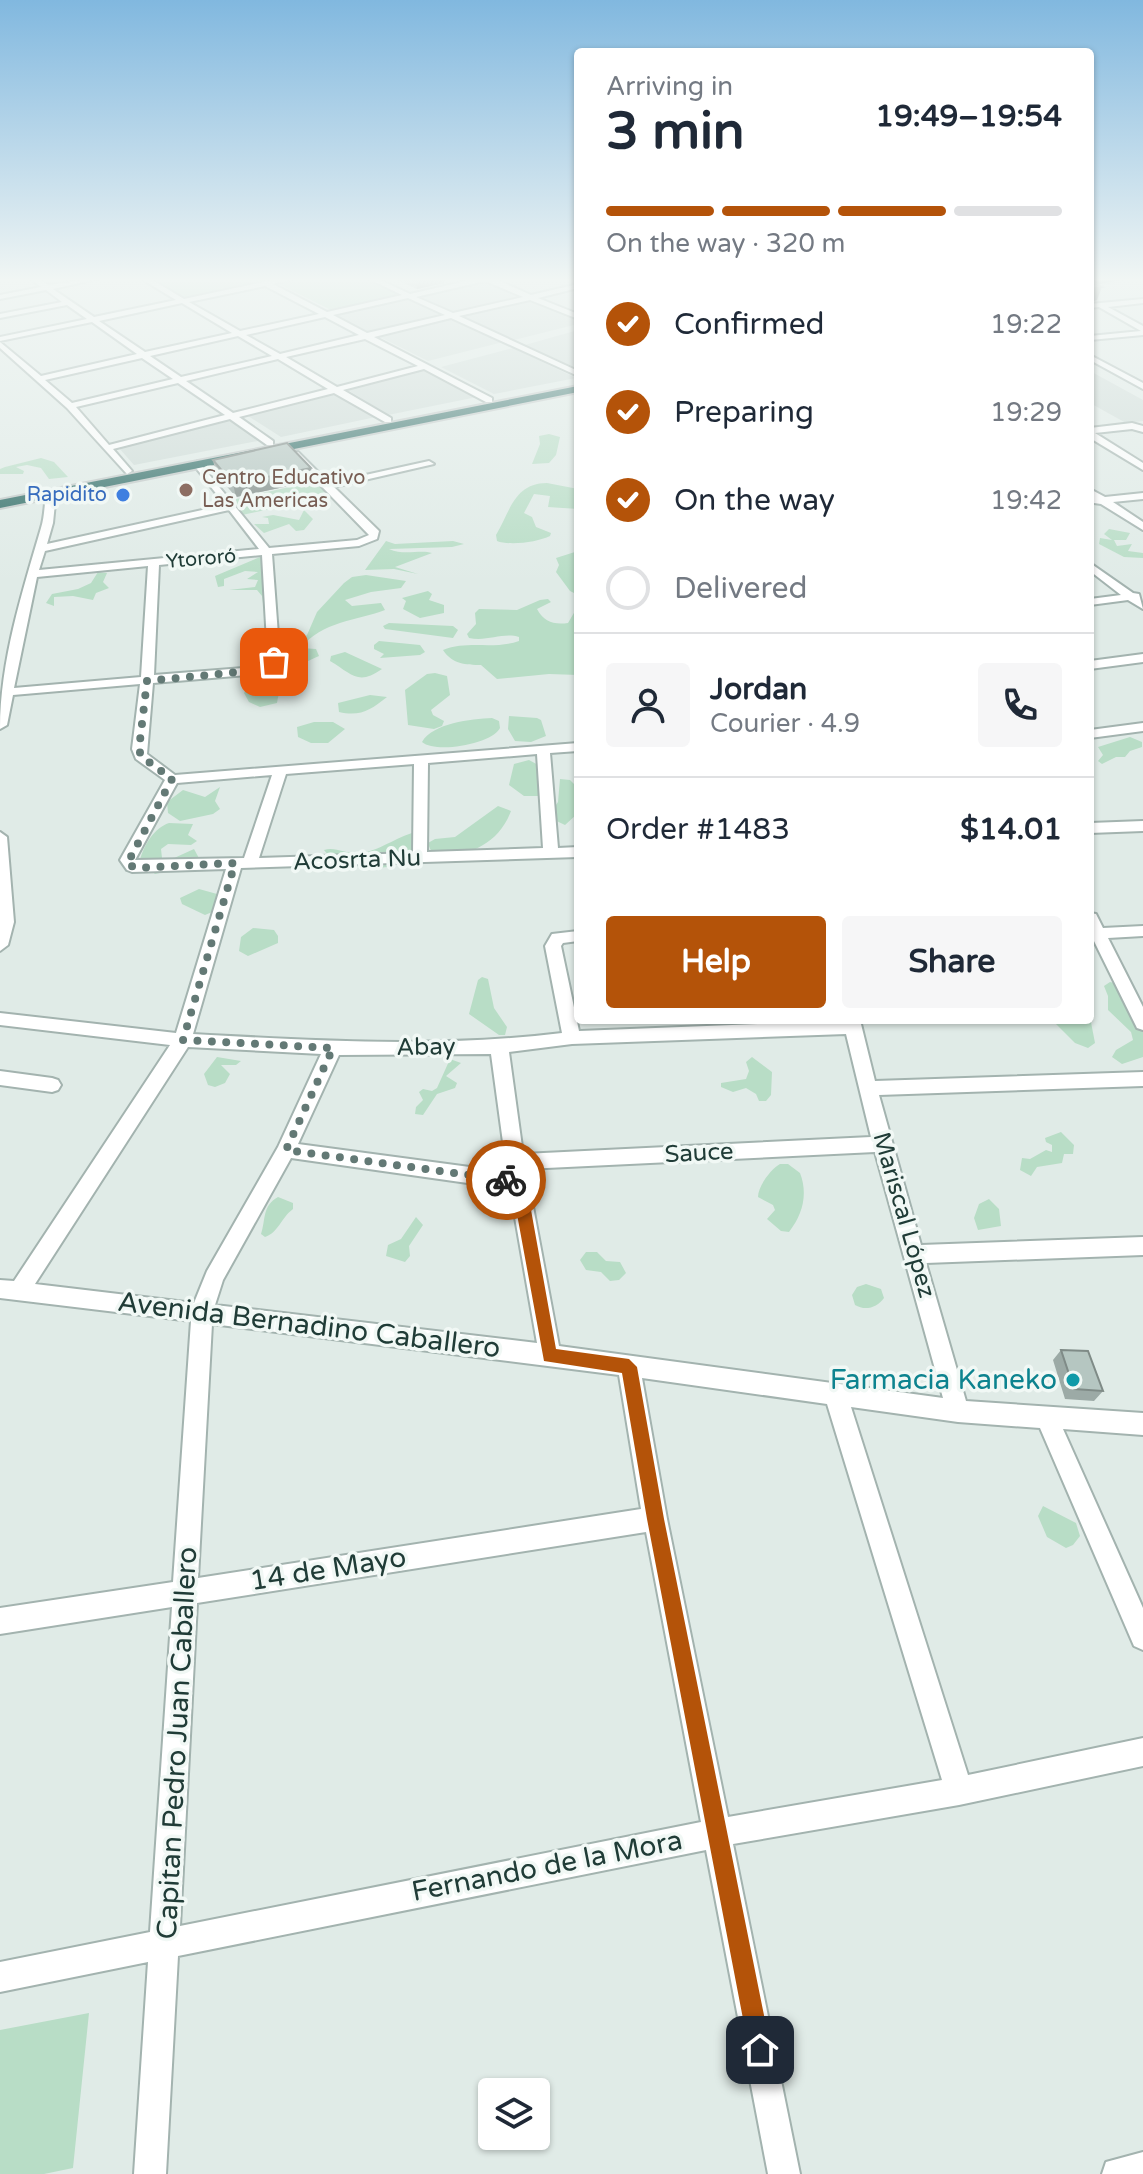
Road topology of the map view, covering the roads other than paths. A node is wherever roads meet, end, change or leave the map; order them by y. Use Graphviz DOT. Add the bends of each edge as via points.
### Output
graph roads {
  1 [pos="43,379"];
  2 [pos="187,379"];
  3 [pos="316,379"];
  4 [pos="378,379"];
  5 [pos="452,379"];
  6 [pos="180,381"];
  7 [pos="574,383"];
  8 [pos="574,390"];
  9 [pos="336,391"];
  10 [pos="489,400"];
  11 [pos="70,406"];
  12 [pos="234,416"];
  13 [pos="388,420"];
  14 [pos="1143,429"];
  15 [pos="1094,431"];
  16 [pos="1094,435"];
  17 [pos="270,443"];
  18 [pos="288,446"];
  19 [pos="108,448"];
  20 [pos="198,464"];
  21 [pos="429,464"];
  22 [pos="1143,467"];
  23 [pos="127,471"];
  24 [pos="327,486"];
  25 [pos="51,493"];
  26 [pos="1094,495"];
  27 [pos="1143,496"];
  28 [pos="0,497"];
  29 [pos="1102,500"];
  30 [pos="1094,501"];
  31 [pos="0,504"];
  32 [pos="230,507"];
  33 [pos="1143,527"];
  34 [pos="42,548"];
  35 [pos="267,553"];
  36 [pos="154,562"];
  37 [pos="1094,569"];
  38 [pos="32,574"];
  39 [pos="1137,596"];
  40 [pos="1094,601"];
  41 [pos="1143,606"];
  42 [pos="17,644"];
  43 [pos="0,645"];
  44 [pos="1143,658"];
  45 [pos="1094,664"];
  46 [pos="147,681"];
  47 [pos="7,692"];
  48 [pos="0,725"];
  49 [pos="1143,727"];
  50 [pos="1094,733"];
  51 [pos="574,747"];
  52 [pos="543,750"];
  53 [pos="421,758"];
  54 [pos="280,771"];
  55 [pos="172,779"];
  56 [pos="1143,826"];
  57 [pos="1094,828"];
  58 [pos="0,837"];
  59 [pos="574,852"];
  60 [pos="551,853"];
  61 [pos="420,859"];
  62 [pos="242,863"];
  63 [pos="1094,929"];
  64 [pos="1094,931"];
  65 [pos="1143,931"];
  66 [pos="574,936"];
  67 [pos="0,945"];
  68 [pos="0,1019"];
  69 [pos="852,1024"];
  70 [pos="1143,1024"];
  71 [pos="572,1038"];
  72 [pos="183,1040"];
  73 [pos="499,1047"];
  74 [pos="333,1048"];
  75 [pos="0,1078"];
  76 [pos="1143,1079"];
  77 [pos="52,1085"];
  78 [pos="869,1088"];
  79 [pos="882,1144"];
  80 [pos="286,1150"];
  81 [pos="517,1172"];
  82 [pos="1143,1246"];
  83 [pos="916,1254"];
  84 [pos="10,1290"];
  85 [pos="202,1311"];
  86 [pos="550,1356"];
  87 [pos="629,1367"];
  88 [pos="836,1396"];
  89 [pos="958,1411"];
  90 [pos="1047,1418"];
  91 [pos="1143,1424"];
  92 [pos="655,1519"];
  93 [pos="186,1591"];
  94 [pos="0,1621"];
  95 [pos="1143,1637"];
  96 [pos="1143,1752"];
  97 [pos="959,1791"];
  98 [pos="718,1833"];
  99 [pos="166,1942"];
  100 [pos="0,1977"];
  101 [pos="1143,2168"];
  102 [pos="150,2174"];
  103 [pos="784,2174"];
  104 [pos="1118,2174"];
  1 -- 11 [label="street"];
  2 -- 6 [label="street"];
  3 -- 9 [label="street"];
  4 -- 9 [label="street"];
  5 -- 10 [label="street"];
  6 -- 11 [label="street"];
  6 -- 12 [label="street"];
  7 -- 10 [label="highway"];
  8 -- 18 [label="highway"];
  9 -- 12 [label="street"];
  9 -- 13 [label="street"];
  10 -- 13 [label="highway"];
  11 -- 19 [label="street"];
  12 -- 17 [label="street"];
  12 -- 19 [label="street"];
  13 -- 17 [label="highway"];
  14 -- 15 [label="street"];
  16 -- 22 [label="street"];
  17 -- 23 [label="highway"];
  18 -- 20 [label="highway"];
  18 -- 24 [label="street"];
  19 -- 23 [label="street"];
  20 -- 25 [label="highway"];
  20 -- 32 [label="street"];
  21 -- 24 [label="street"];
  23 -- 28 [label="highway"];
  24 -- 35 [label="street, Ytororó" via="375,533 369,540"];
  25 -- 31 [label="highway"];
  25 -- 34 [label="street"];
  26 -- 29 [label="street"];
  27 -- 29 [label="street"];
  29 -- 30 [label="street"];
  29 -- 33 [label="street"];
  32 -- 34 [label="street"];
  32 -- 35 [label="street"];
  34 -- 38 [label="street"];
  35 -- 36 [label="street, Ytororó"];
  35 -- 46 [label="street" via="274,662 259,670"];
  36 -- 38 [label="street, Ytororó"];
  36 -- 46 [label="street"];
  37 -- 39 [label="street"];
  38 -- 42 [label="street"];
  39 -- 40 [label="street"];
  39 -- 41 [label="street"];
  42 -- 43 [label="street"];
  42 -- 47 [label="street"];
  44 -- 45 [label="street"];
  46 -- 47 [label="street"];
  46 -- 55 [label="street" via="139,749"];
  47 -- 48 [label="street"];
  49 -- 50 [label="street"];
  51 -- 52 [label="street"];
  52 -- 53 [label="street"];
  52 -- 60 [label="street"];
  53 -- 54 [label="street"];
  53 -- 61 [label="street"];
  54 -- 55 [label="street"];
  54 -- 62 [label="street"];
  55 -- 62 [label="street, Acosrta Nu" via="127,860 136,868"];
  56 -- 57 [label="street"];
  58 -- 67 [label="street" via="6,922"];
  59 -- 60 [label="street, Acosrta Nu"];
  60 -- 61 [label="street, Acosrta Nu"];
  61 -- 62 [label="street, Acosrta Nu"];
  62 -- 72 [label="street"];
  63 -- 65 [label="street"];
  64 -- 70 [label="street"];
  66 -- 71 [label="street" via="558,938 553,946"];
  68 -- 72 [label="street, Abay"];
  69 -- 71 [label="street, Abay"];
  69 -- 78 [label="street, Mariscal López"];
  71 -- 73 [label="street, Abay"];
  72 -- 74 [label="street, Abay"];
  72 -- 84 [label="street"];
  73 -- 74 [label="street, Abay"];
  73 -- 81 [label="street"];
  74 -- 80 [label="street, Capitan Pedro Juan Caballero"];
  75 -- 77 [label="street"];
  76 -- 78 [label="street"];
  78 -- 79 [label="street, Mariscal López"];
  79 -- 81 [label="street, Sauce"];
  79 -- 83 [label="street, Mariscal López"];
  80 -- 81 [label="street, Sauce"];
  80 -- 85 [label="street, Capitan Pedro Juan Caballero" via="214,1277"];
  81 -- 86 [label="street"];
  82 -- 83 [label="street"];
  83 -- 89 [label="street, Mariscal López"];
  84 -- 85 [label="street, Avenida Bernadino Caballero"];
  85 -- 86 [label="street, Avenida Bernadino Caballero"];
  85 -- 93 [label="street, Capitan Pedro Juan Caballero"];
  86 -- 87 [label="street, Avenida Bernadino Caballero"];
  87 -- 88 [label="street, Avenida Bernadino Caballero"];
  87 -- 92 [label="street"];
  88 -- 89 [label="street, Avenida Bernadino Caballero"];
  88 -- 97 [label="street"];
  89 -- 90 [label="street, Avenida Bernadino Caballero"];
  90 -- 91 [label="street, Avenida Bernadino Caballero"];
  90 -- 95 [label="street"];
  92 -- 93 [label="street, 14 de Mayo"];
  92 -- 98 [label="street"];
  93 -- 94 [label="street, 14 de Mayo"];
  93 -- 99 [label="street, Capitan Pedro Juan Caballero"];
  96 -- 97 [label="street, Fernando de la Mora"];
  97 -- 98 [label="street, Fernando de la Mora"];
  98 -- 99 [label="street, Fernando de la Mora"];
  98 -- 103 [label="street"];
  99 -- 100 [label="street, Fernando de la Mora"];
  99 -- 102 [label="street, Capitan Pedro Juan Caballero"];
  101 -- 104 [label="street"];
}
